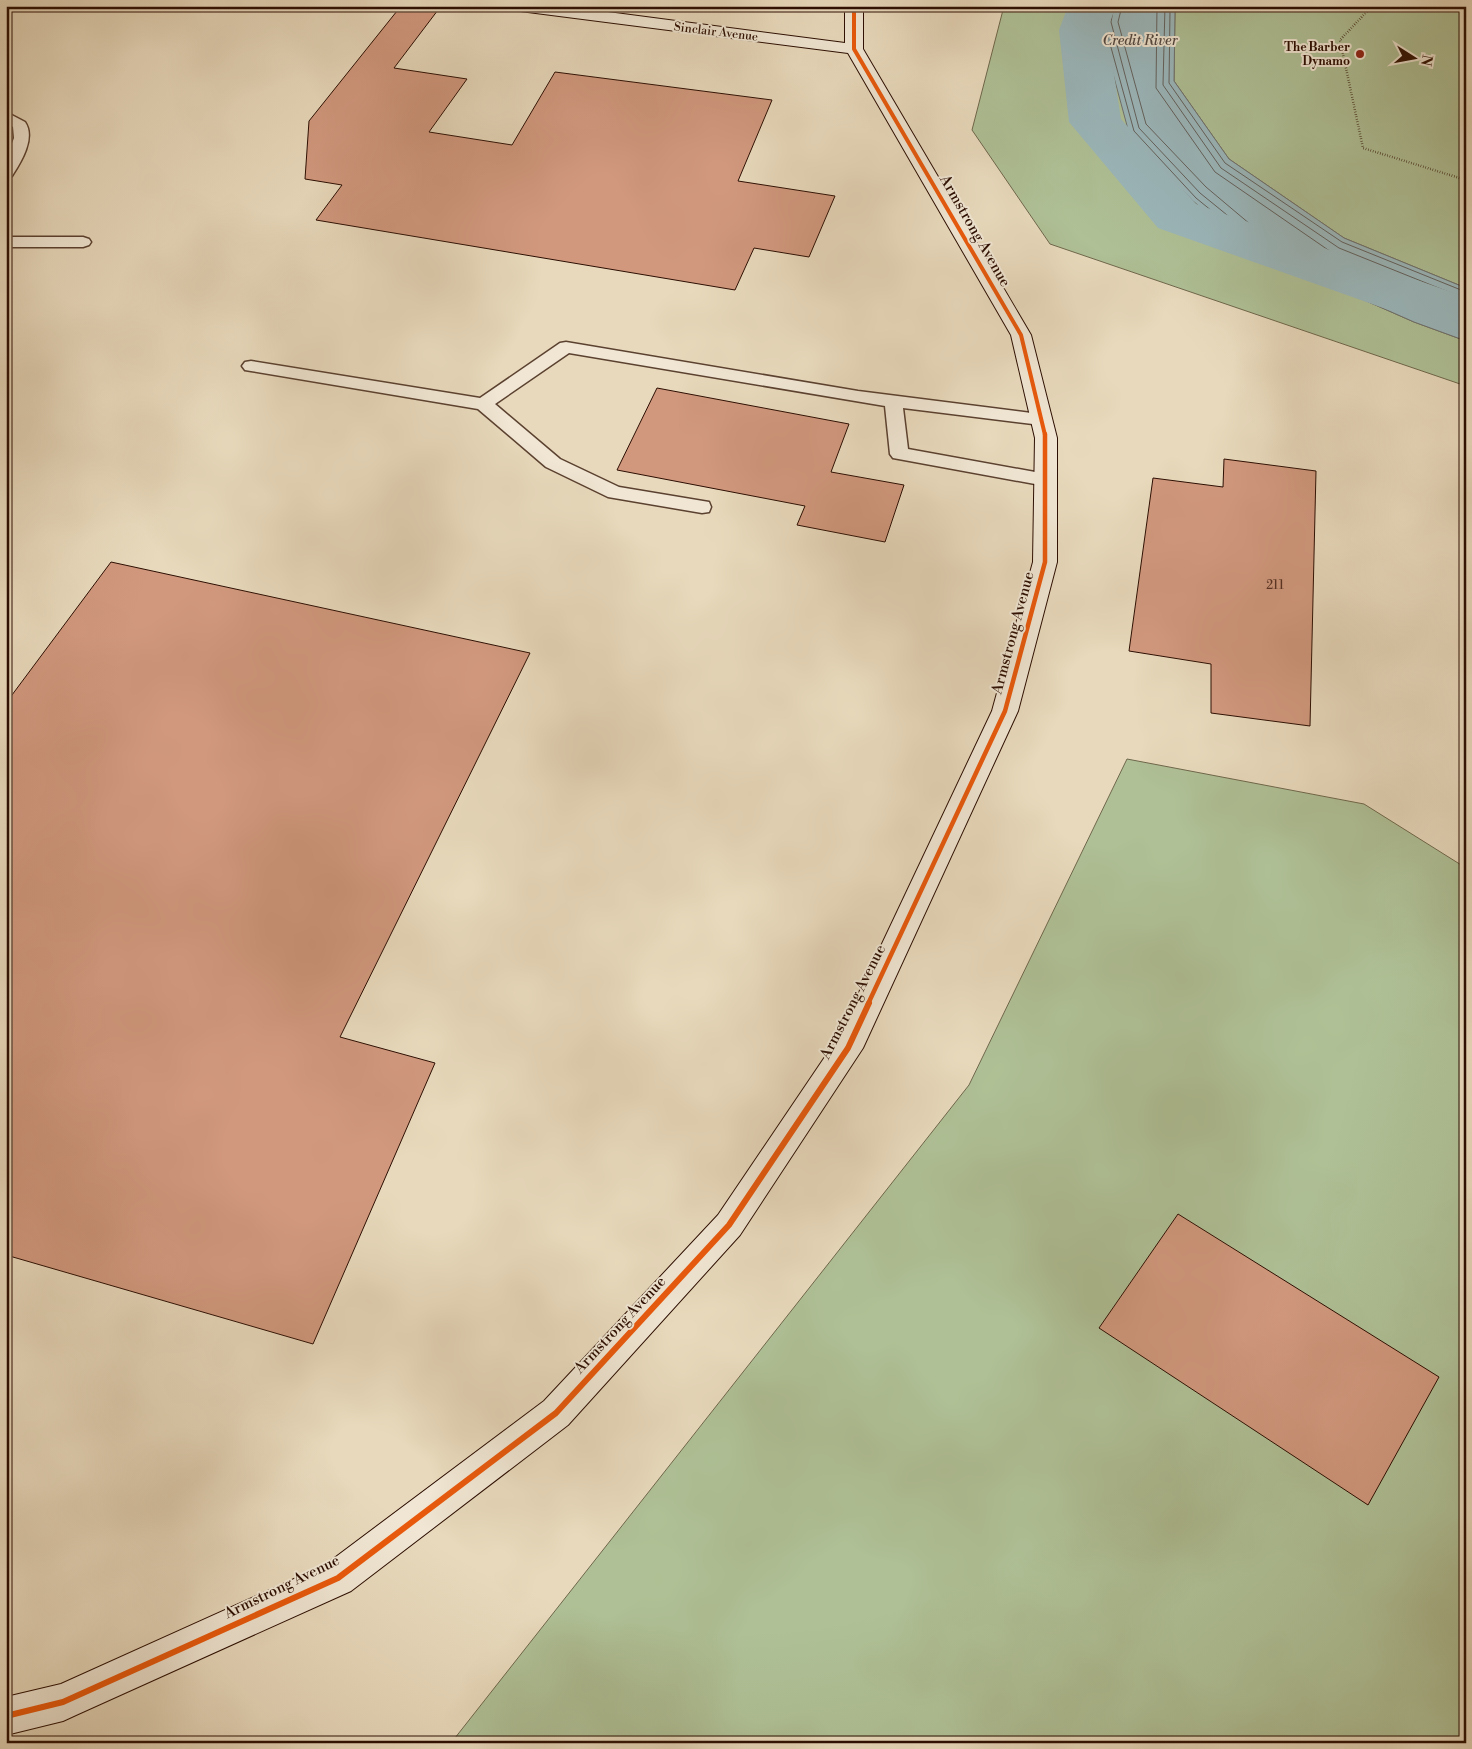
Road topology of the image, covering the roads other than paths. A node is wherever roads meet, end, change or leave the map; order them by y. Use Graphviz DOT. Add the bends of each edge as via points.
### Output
graph roads {
  1 [pos="520,6"];
  2 [pos="854,6"];
  3 [pos="854,49"];
  4 [pos="6,116"];
  5 [pos="6,172"];
  6 [pos="6,242"];
  7 [pos="83,242"];
  8 [pos="251,366"];
  9 [pos="893,402"];
  10 [pos="483,404"];
  11 [pos="1042,419"];
  12 [pos="1046,480"];
  13 [pos="702,507"];
  14 [pos="6,1716"];
  1 -- 3 [label="street, Sinclair Avenue"];
  2 -- 3 [label="street"];
  3 -- 11 [label="street, Armstrong Avenue" via="1021,335"];
  4 -- 5 [label="lane" via="20,125 22,138"];
  6 -- 7 [label="lane"];
  8 -- 10 [label="lane"];
  9 -- 10 [label="lane" via="566,347"];
  9 -- 11 [label="lane"];
  9 -- 12 [label="lane" via="899,454"];
  10 -- 13 [label="lane" via="553,462 615,493"];
  11 -- 12 [label="street, Armstrong Avenue" via="1046,438"];
  12 -- 14 [label="street, Armstrong Avenue" via="1045,562 1005,711 848,1048 729,1225 556,1413 338,1578 64,1702"];
}
